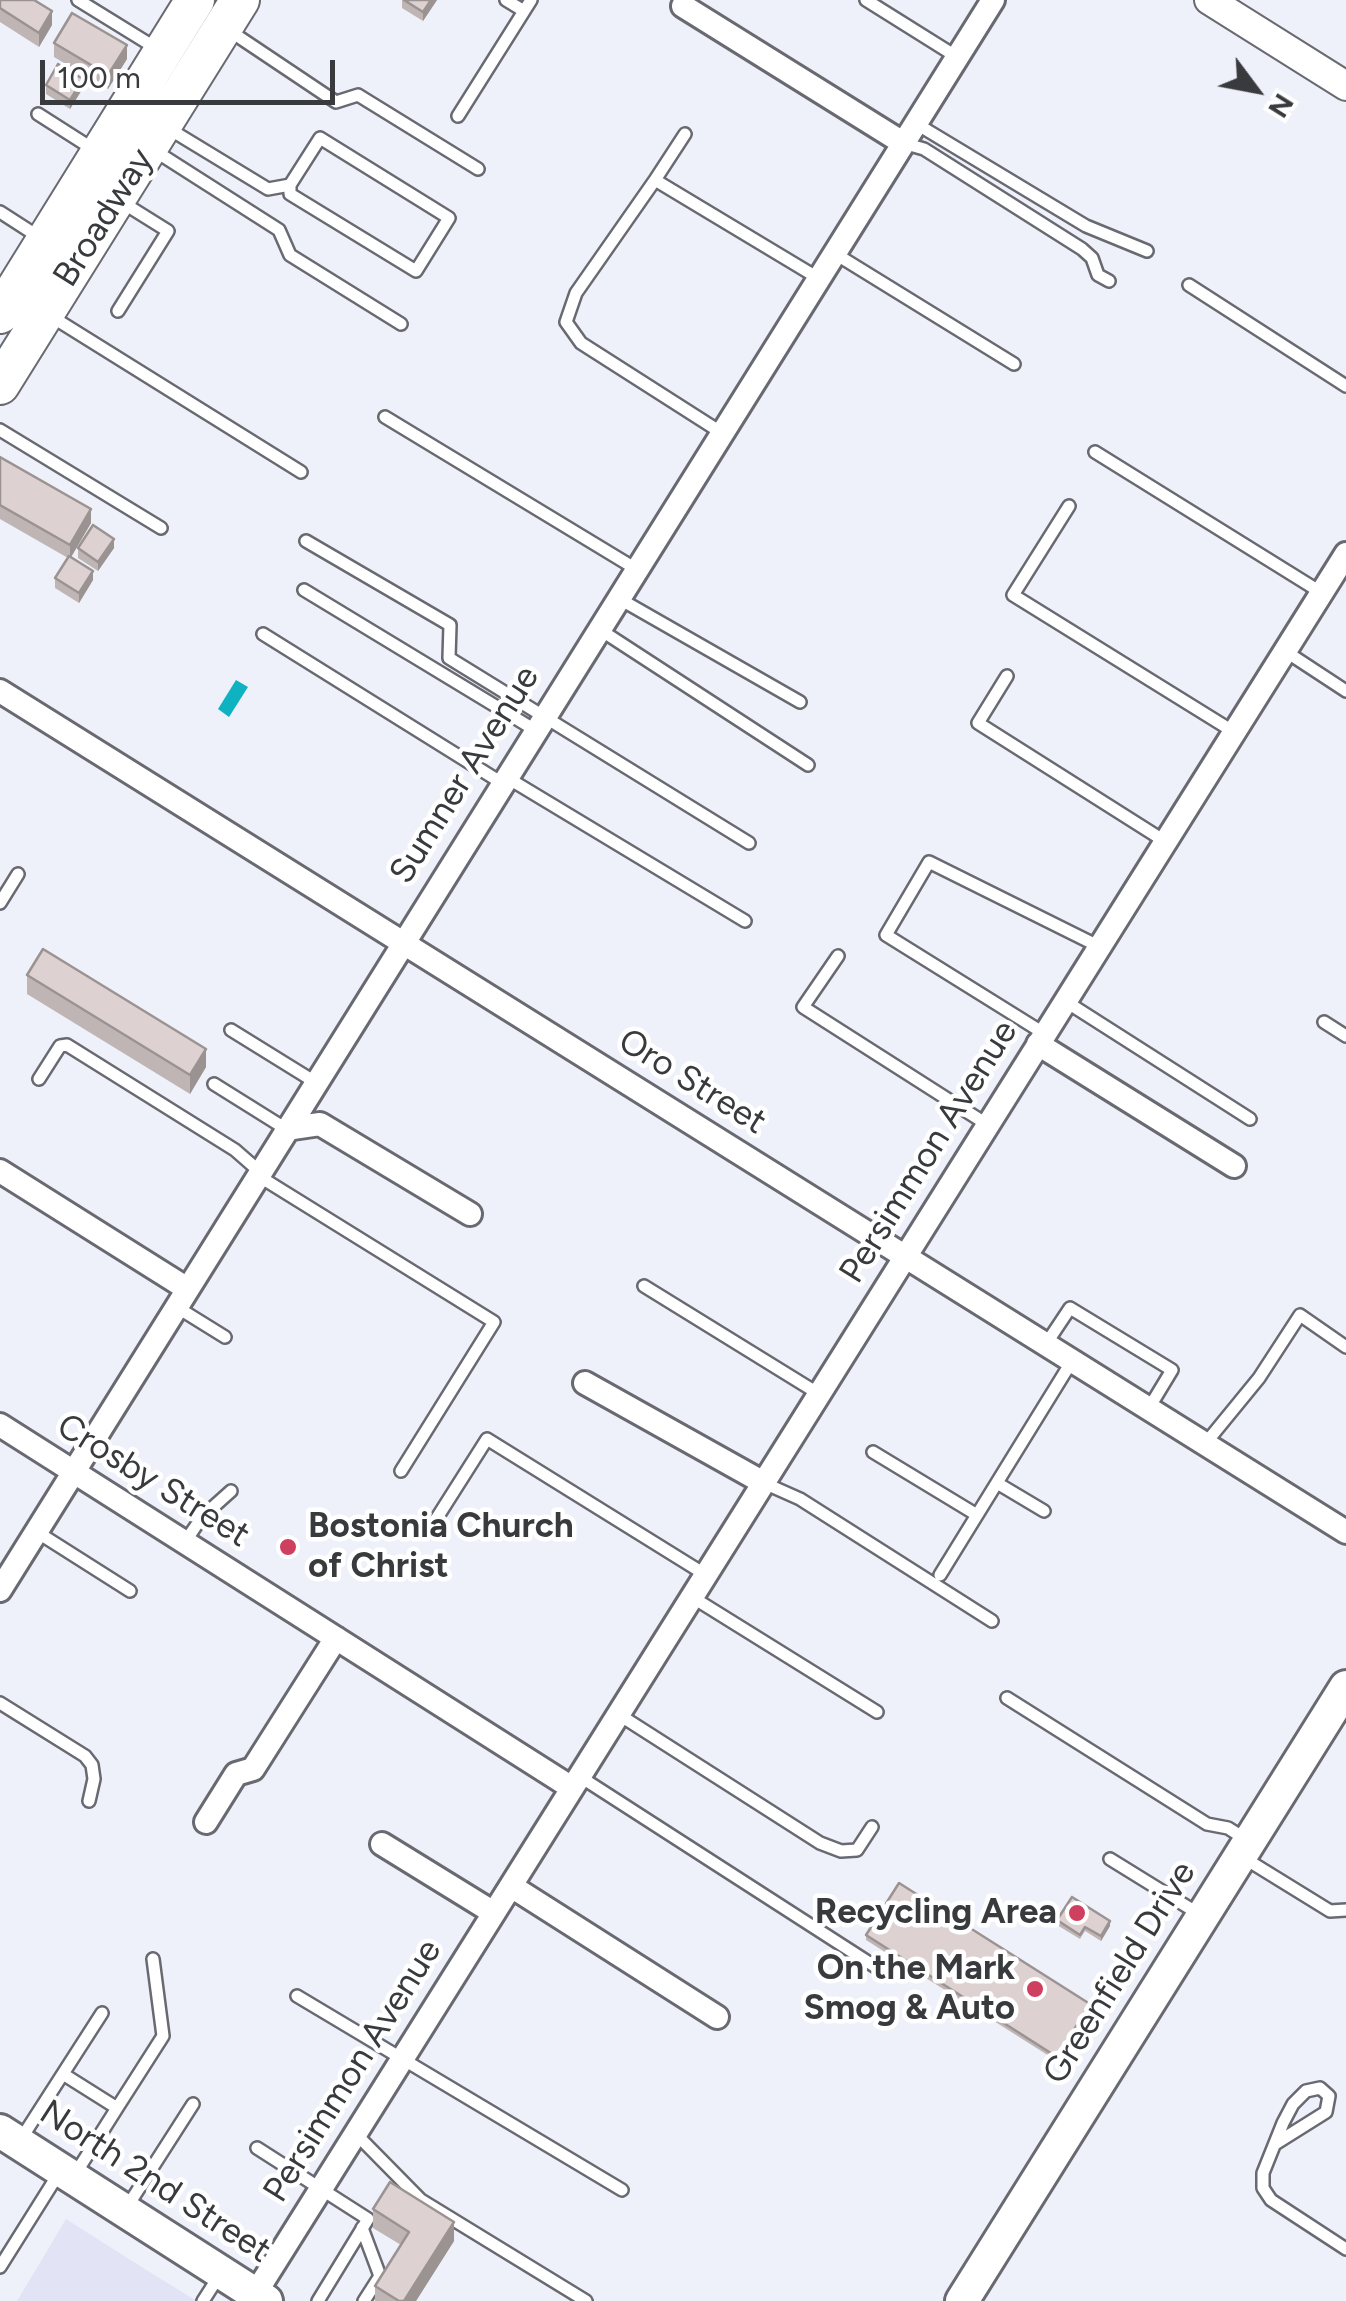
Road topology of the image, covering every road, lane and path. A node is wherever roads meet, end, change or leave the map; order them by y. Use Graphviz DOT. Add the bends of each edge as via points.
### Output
graph roads {
  1 [pos="78,0"];
  2 [pos="195,0"];
  3 [pos="506,0"];
  4 [pos="866,0"];
  5 [pos="993,0"];
  6 [pos="1208,0"];
  7 [pos="527,6"];
  8 [pos="684,6"];
  9 [pos="232,13"];
  10 [pos="162,53"];
  11 [pos="957,57"];
  12 [pos="1346,86"];
  13 [pos="38,114"];
  14 [pos="458,116"];
  15 [pos="909,133"];
  16 [pos="685,134"];
  17 [pos="155,136"];
  18 [pos="100,153"];
  19 [pos="478,169"];
  20 [pos="655,180"];
  21 [pos="290,184"];
  22 [pos="116,199"];
  23 [pos="0,212"];
  24 [pos="45,241"];
  25 [pos="1148,251"];
  26 [pos="834,253"];
  27 [pos="818,278"];
  28 [pos="1109,281"];
  29 [pos="1189,286"];
  30 [pos="3,302"];
  31 [pos="118,311"];
  32 [pos="45,313"];
  33 [pos="401,324"];
  34 [pos="1014,364"];
  35 [pos="0,385"];
  36 [pos="1346,386"];
  37 [pos="385,416"];
  38 [pos="0,430"];
  39 [pos="722,432"];
  40 [pos="1095,452"];
  41 [pos="301,472"];
  42 [pos="1069,506"];
  43 [pos="162,528"];
  44 [pos="306,541"];
  45 [pos="1346,554"];
  46 [pos="636,569"];
  47 [pos="304,590"];
  48 [pos="1322,592"];
  49 [pos="618,598"];
  50 [pos="598,629"];
  51 [pos="264,634"];
  52 [pos="1285,651"];
  53 [pos="1007,676"];
  54 [pos="0,691"];
  55 [pos="1346,691"];
  56 [pos="800,702"];
  57 [pos="540,723"];
  58 [pos="1234,732"];
  59 [pos="808,766"];
  60 [pos="504,780"];
  61 [pos="1166,842"];
  62 [pos="749,843"];
  63 [pos="18,874"];
  64 [pos="0,902"];
  65 [pos="744,921"];
  66 [pos="402,942"];
  67 [pos="1100,947"];
  68 [pos="838,956"];
  69 [pos="1065,1001"];
  70 [pos="1324,1022"];
  71 [pos="232,1030"];
  72 [pos="1346,1036"];
  73 [pos="1041,1039"];
  74 [pos="38,1079"];
  75 [pos="315,1082"];
  76 [pos="214,1084"];
  77 [pos="1250,1119"];
  78 [pos="988,1125"];
  79 [pos="286,1128"];
  80 [pos="1234,1166"];
  81 [pos="0,1171"];
  82 [pos="258,1173"];
  83 [pos="470,1214"];
  84 [pos="906,1256"];
  85 [pos="644,1286"];
  86 [pos="181,1297"];
  87 [pos="225,1337"];
  88 [pos="1046,1344"];
  89 [pos="1346,1346"];
  90 [pos="1072,1360"];
  91 [pos="584,1384"];
  92 [pos="819,1394"];
  93 [pos="1148,1408"];
  94 [pos="0,1426"];
  95 [pos="1205,1444"];
  96 [pos="873,1452"];
  97 [pos="72,1471"];
  98 [pos="400,1471"];
  99 [pos="764,1483"];
  100 [pos="997,1483"];
  101 [pos="231,1491"];
  102 [pos="1044,1511"];
  103 [pos="977,1514"];
  104 [pos="36,1531"];
  105 [pos="428,1532"];
  106 [pos="1346,1532"];
  107 [pos="185,1542"];
  108 [pos="706,1575"];
  109 [pos="940,1575"];
  110 [pos="0,1590"];
  111 [pos="130,1591"];
  112 [pos="692,1597"];
  113 [pos="992,1621"];
  114 [pos="336,1638"];
  115 [pos="1346,1687"];
  116 [pos="1007,1698"];
  117 [pos="0,1704"];
  118 [pos="877,1712"];
  119 [pos="618,1714"];
  120 [pos="576,1782"];
  121 [pos="89,1800"];
  122 [pos="206,1822"];
  123 [pos="872,1826"];
  124 [pos="382,1844"];
  125 [pos="1245,1848"];
  126 [pos="1110,1859"];
  127 [pos="510,1886"];
  128 [pos="1346,1910"];
  129 [pos="494,1913"];
  130 [pos="1203,1916"];
  131 [pos="153,1959"];
  132 [pos="886,1973"];
  133 [pos="297,1996"];
  134 [pos="102,2013"];
  135 [pos="717,2017"];
  136 [pos="404,2060"];
  137 [pos="63,2074"];
  138 [pos="193,2104"];
  139 [pos="118,2108"];
  140 [pos="355,2134"];
  141 [pos="10,2137"];
  142 [pos="1276,2144"];
  143 [pos="256,2148"];
  144 [pos="67,2174"];
  145 [pos="320,2188"];
  146 [pos="622,2190"];
  147 [pos="124,2210"];
  148 [pos="362,2228"];
  149 [pos="1346,2249"];
  150 [pos="0,2266"];
  151 [pos="221,2272"];
  152 [pos="260,2297"];
  153 [pos="202,2301"];
  154 [pos="318,2301"];
  155 [pos="364,2301"];
  156 [pos="586,2301"];
  157 [pos="962,2301"];
  1 -- 10 [label="lane"];
  2 -- 10 [label="main road, Broadway"];
  3 -- 7 [label="lane"];
  4 -- 11 [label="lane"];
  5 -- 11 [label="street, Sumner Avenue"];
  6 -- 12 [label="street"];
  7 -- 14 [label="lane"];
  8 -- 15 [label="street"];
  9 -- 17 [label="main road, Broadway"];
  9 -- 19 [label="lane" via="336,102 358,95"];
  10 -- 18 [label="main road, Broadway"];
  11 -- 15 [label="street, Sumner Avenue"];
  13 -- 18 [label="lane"];
  15 -- 25 [label="lane" via="1086,226"];
  15 -- 26 [label="street, Sumner Avenue"];
  15 -- 28 [label="lane" via="924,150 1082,249 1098,276"];
  16 -- 20 [label="lane"];
  17 -- 21 [label="lane" via="268,189"];
  17 -- 22 [label="main road, Broadway"];
  17 -- 33 [label="lane" via="278,230 290,255"];
  18 -- 24 [label="main road, Broadway"];
  20 -- 27 [label="lane"];
  20 -- 39 [label="lane" via="576,293 566,322 581,343"];
  21 -- 21 [label="lane" via="320,138 449,218 416,271 290,194"];
  22 -- 31 [label="lane" via="168,231"];
  22 -- 32 [label="main road, Broadway"];
  23 -- 24 [label="lane"];
  24 -- 30 [label="main road, Broadway"];
  26 -- 27 [label="street, Sumner Avenue"];
  26 -- 34 [label="lane"];
  27 -- 39 [label="street, Sumner Avenue"];
  29 -- 36 [label="lane"];
  32 -- 35 [label="main road, Broadway"];
  32 -- 41 [label="lane"];
  37 -- 46 [label="lane"];
  38 -- 43 [label="lane"];
  39 -- 46 [label="street, Sumner Avenue"];
  40 -- 48 [label="lane"];
  42 -- 58 [label="lane" via="1013,595"];
  44 -- 57 [label="lane" via="450,625 449,658"];
  45 -- 48 [label="street, Persimmon Avenue"];
  46 -- 49 [label="street, Sumner Avenue"];
  47 -- 57 [label="lane"];
  48 -- 52 [label="street, Persimmon Avenue"];
  49 -- 50 [label="street, Sumner Avenue"];
  49 -- 56 [label="lane"];
  50 -- 57 [label="street, Sumner Avenue"];
  50 -- 59 [label="lane"];
  51 -- 60 [label="lane"];
  52 -- 55 [label="lane"];
  52 -- 58 [label="street, Persimmon Avenue"];
  53 -- 61 [label="lane" via="978,723"];
  54 -- 66 [label="street, Oro Street"];
  57 -- 60 [label="street, Sumner Avenue"];
  57 -- 62 [label="lane"];
  58 -- 61 [label="street, Persimmon Avenue"];
  60 -- 65 [label="lane"];
  60 -- 66 [label="street, Sumner Avenue"];
  61 -- 67 [label="street, Persimmon Avenue"];
  63 -- 64 [label="lane"];
  66 -- 75 [label="street, Sumner Avenue"];
  66 -- 84 [label="street, Oro Street"];
  67 -- 69 [label="street, Persimmon Avenue"];
  67 -- 73 [label="lane" via="929,862 886,934"];
  68 -- 78 [label="lane" via="804,1007"];
  69 -- 73 [label="street, Persimmon Avenue"];
  69 -- 77 [label="lane"];
  70 -- 72 [label="lane"];
  71 -- 75 [label="lane"];
  73 -- 78 [label="street, Persimmon Avenue"];
  73 -- 80 [label="street"];
  74 -- 82 [label="lane" via="60,1046 67,1046 235,1150"];
  75 -- 79 [label="street, Sumner Avenue"];
  76 -- 79 [label="lane"];
  78 -- 84 [label="street, Persimmon Avenue"];
  79 -- 82 [label="street, Sumner Avenue"];
  79 -- 83 [label="street" via="320,1124"];
  81 -- 86 [label="street"];
  82 -- 86 [label="street, Sumner Avenue"];
  82 -- 98 [label="lane" via="494,1322"];
  84 -- 88 [label="street, Oro Street"];
  84 -- 92 [label="street, Persimmon Avenue"];
  85 -- 92 [label="lane"];
  86 -- 87 [label="lane"];
  86 -- 97 [label="street, Sumner Avenue"];
  88 -- 90 [label="street, Oro Street"];
  88 -- 93 [label="lane" via="1070,1308 1172,1370"];
  89 -- 95 [label="lane" via="1300,1315"];
  90 -- 93 [label="street, Oro Street"];
  90 -- 100 [label="lane"];
  91 -- 99 [label="street"];
  92 -- 99 [label="street, Persimmon Avenue"];
  93 -- 95 [label="street, Oro Street"];
  94 -- 97 [label="street, Crosby Street"];
  95 -- 106 [label="street, Oro Street"];
  96 -- 103 [label="lane"];
  97 -- 104 [label="street, Sumner Avenue"];
  97 -- 107 [label="street, Crosby Street"];
  99 -- 108 [label="street, Persimmon Avenue"];
  99 -- 113 [label="lane"];
  100 -- 102 [label="lane"];
  100 -- 103 [label="lane"];
  101 -- 107 [label="lane"];
  103 -- 109 [label="lane"];
  104 -- 110 [label="street, Sumner Avenue"];
  104 -- 111 [label="lane"];
  105 -- 108 [label="lane" via="487,1438"];
  107 -- 114 [label="street, Crosby Street"];
  108 -- 112 [label="street, Persimmon Avenue"];
  112 -- 118 [label="lane"];
  112 -- 119 [label="street, Persimmon Avenue"];
  114 -- 120 [label="street, Crosby Street"];
  114 -- 122 [label="street" via="253,1769 236,1774"];
  115 -- 125 [label="main road, Greenfield Drive"];
  116 -- 125 [label="lane" via="1207,1824 1228,1828"];
  117 -- 121 [label="lane" via="85,1756 94,1778"];
  119 -- 120 [label="street, Persimmon Avenue"];
  119 -- 123 [label="lane" via="820,1844 857,1850"];
  120 -- 127 [label="street, Persimmon Avenue"];
  120 -- 132 [label="lane"];
  124 -- 129 [label="street"];
  125 -- 128 [label="lane" via="1330,1911"];
  125 -- 130 [label="main road, Greenfield Drive"];
  126 -- 130 [label="lane"];
  127 -- 129 [label="street, Persimmon Avenue"];
  127 -- 135 [label="street"];
  129 -- 136 [label="street, Persimmon Avenue"];
  130 -- 157 [label="main road, Greenfield Drive"];
  131 -- 139 [label="lane" via="163,2036"];
  133 -- 136 [label="lane"];
  134 -- 137 [label="lane"];
  136 -- 140 [label="street, Persimmon Avenue"];
  136 -- 146 [label="lane"];
  137 -- 139 [label="lane"];
  137 -- 141 [label="lane"];
  138 -- 147 [label="lane"];
  139 -- 144 [label="lane"];
  140 -- 145 [label="street, Persimmon Avenue"];
  140 -- 156 [label="lane" via="422,2200"];
  141 -- 144 [label="main road, North 2nd Street"];
  142 -- 142 [label="lane" via="1306,2091 1320,2088 1329,2096 1326,2112"];
  142 -- 149 [label="lane" via="1263,2173 1271,2200"];
  143 -- 145 [label="lane"];
  144 -- 147 [label="main road, North 2nd Street"];
  144 -- 150 [label="lane"];
  145 -- 148 [label="lane" via="368,2218"];
  145 -- 152 [label="street, Persimmon Avenue"];
  147 -- 151 [label="main road, North 2nd Street"];
  148 -- 154 [label="lane"];
  148 -- 155 [label="lane" via="380,2276"];
  151 -- 152 [label="main road, North 2nd Street"];
  151 -- 153 [label="lane"];
}
